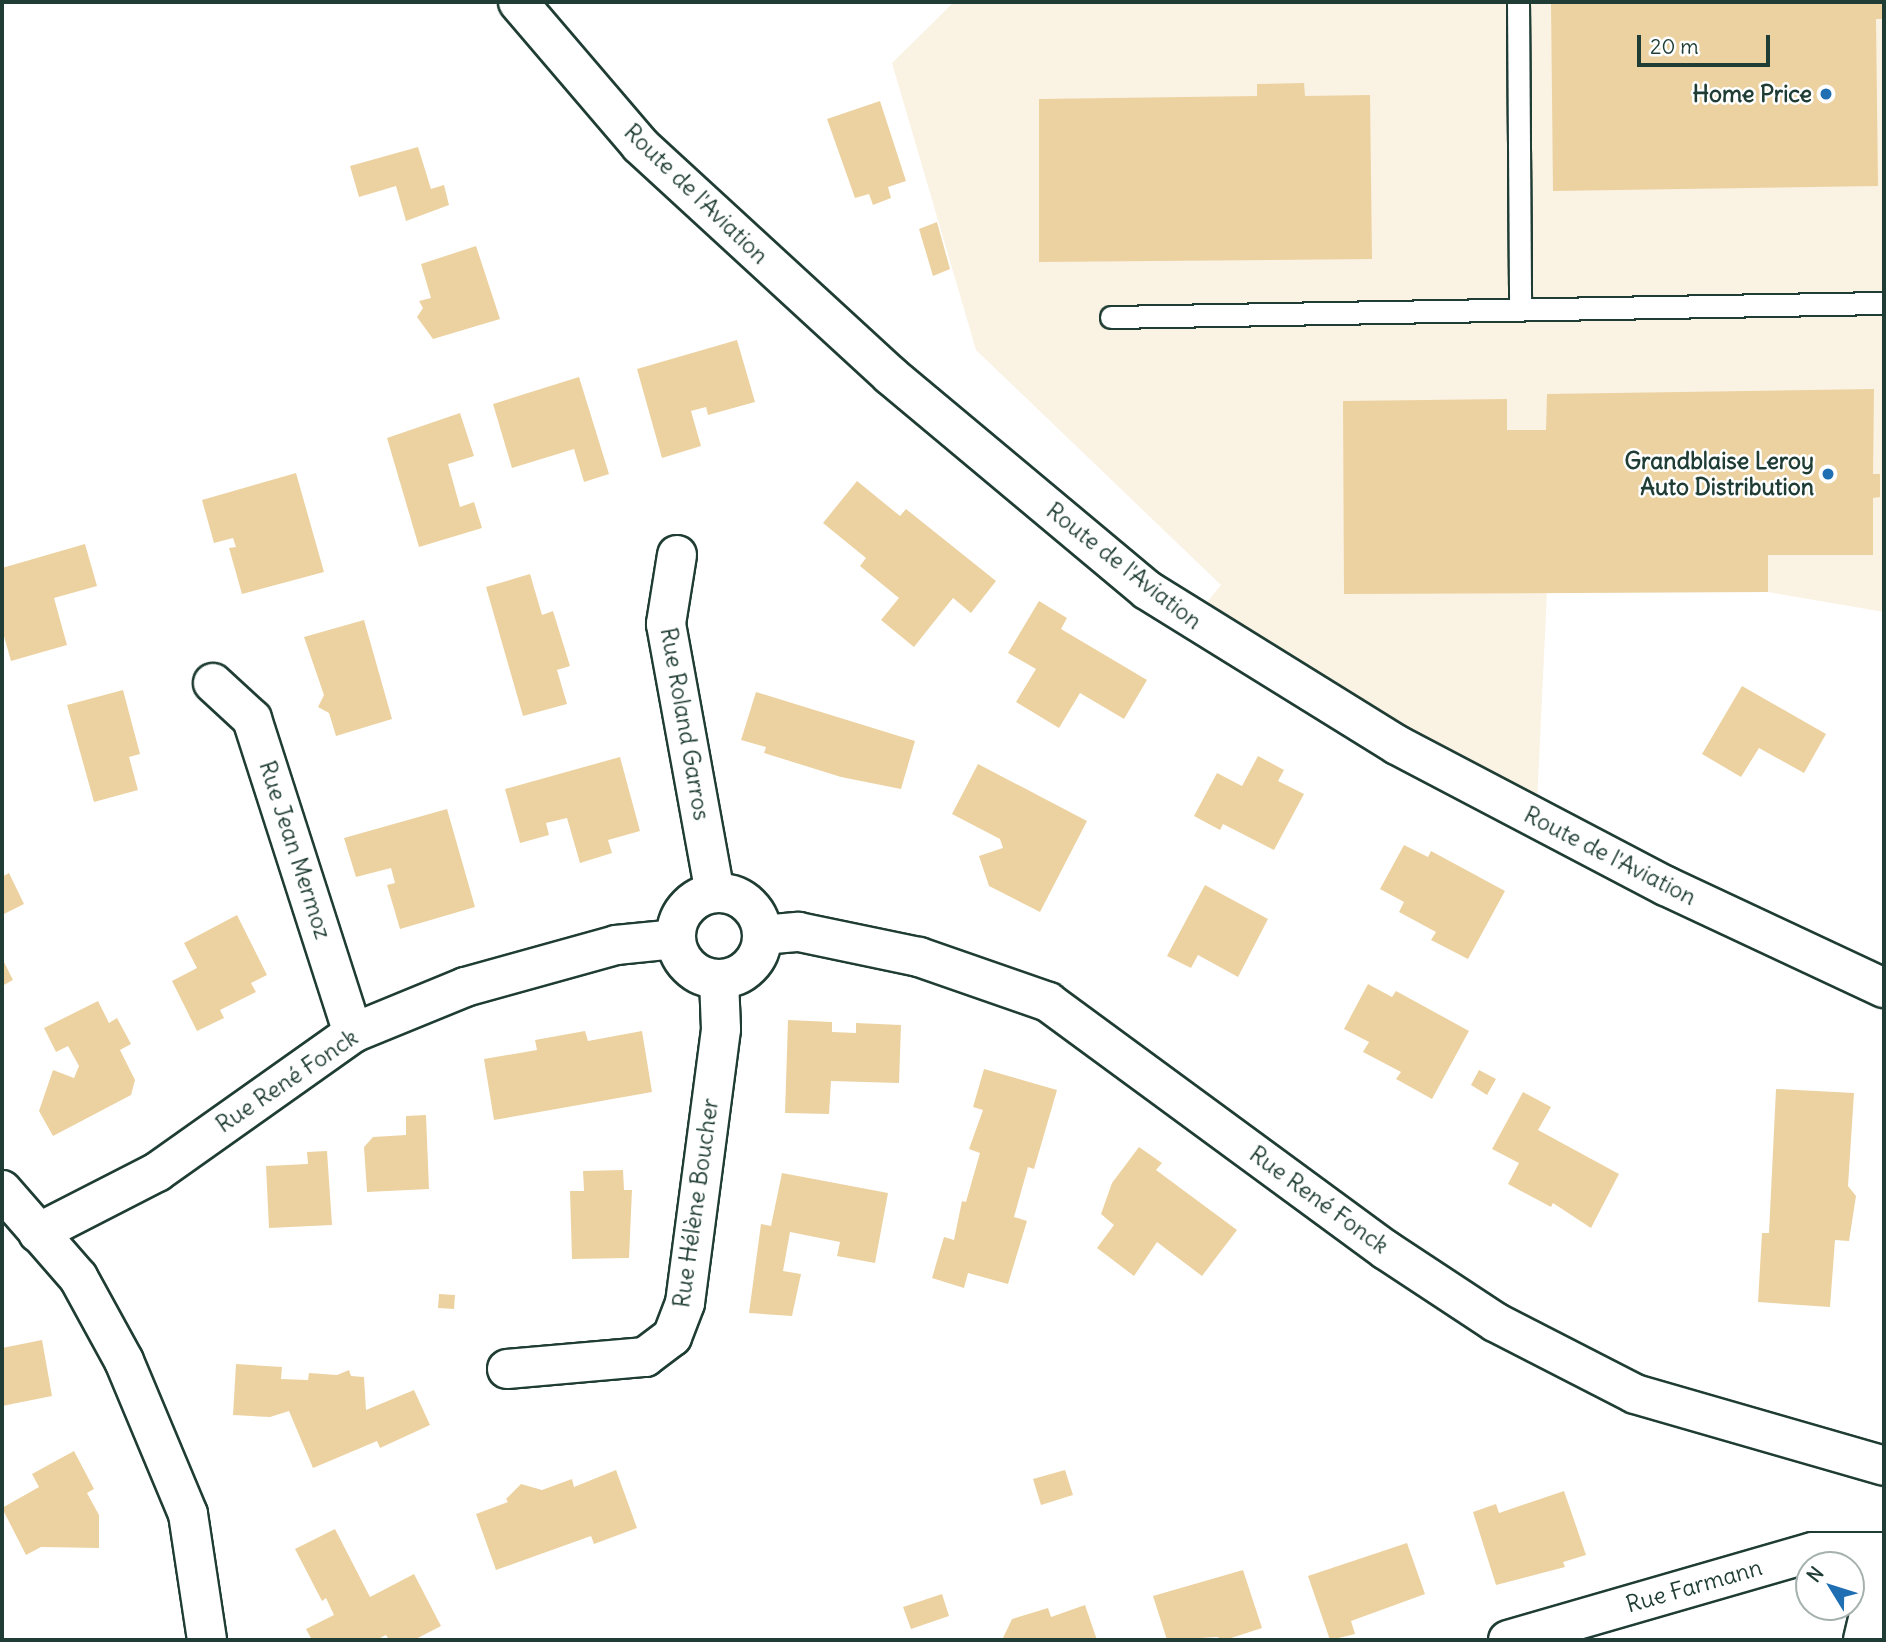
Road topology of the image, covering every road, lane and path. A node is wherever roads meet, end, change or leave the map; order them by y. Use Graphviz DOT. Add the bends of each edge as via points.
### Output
graph roads {
  1 [pos="518,2"];
  2 [pos="1518,2"];
  3 [pos="1884,303"];
  4 [pos="1520,309"];
  5 [pos="1111,317"];
  6 [pos="677,555"];
  7 [pos="212,683"];
  8 [pos="715,893"];
  9 [pos="762,935"];
  10 [pos="676,939"];
  11 [pos="719,980"];
  12 [pos="1884,988"];
  13 [pos="353,1033"];
  14 [pos="2,1190"];
  15 [pos="38,1233"];
  16 [pos="507,1369"];
  17 [pos="1884,1466"];
  18 [pos="1884,1552"];
  19 [pos="207,1640"];
  20 [pos="1508,1640"];
  21 [pos="1863,1640"];
  1 -- 12 [label="street, Route de l'Aviation" via="640,145 890,375 1147,590 1397,745 1666,886"];
  2 -- 4 [label="lane"];
  3 -- 4 [label="lane"];
  4 -- 5 [label="lane"];
  6 -- 8 [label="street, Rue Roland Garros" via="666,624"];
  7 -- 13 [label="street, Rue Jean Mermoz" via="252,719"];
  8 -- 9 [label="street" via="742,899 756,915"];
  8 -- 10 [label="street" via="694,900 680,918"];
  9 -- 11 [label="street" via="750,966"];
  9 -- 17 [label="street, Rue René Fonck" via="799,932 919,957 1048,1003 1387,1250 1495,1322 1635,1394"];
  10 -- 11 [label="street" via="679,955 689,968"];
  10 -- 13 [label="street, Rue René Fonck" via="616,944 465,987"];
  11 -- 16 [label="street, Rue Hélène Boucher" via="721,1029 685,1303 673,1337 645,1357"];
  13 -- 15 [label="street, Rue René Fonck" via="157,1172"];
  14 -- 15 [label="street"];
  15 -- 19 [label="street" via="78,1277 124,1361 183,1502"];
  18 -- 20 [label="street, Rue Farmann" via="1812,1552"];
  18 -- 21 [label="street"];
}
